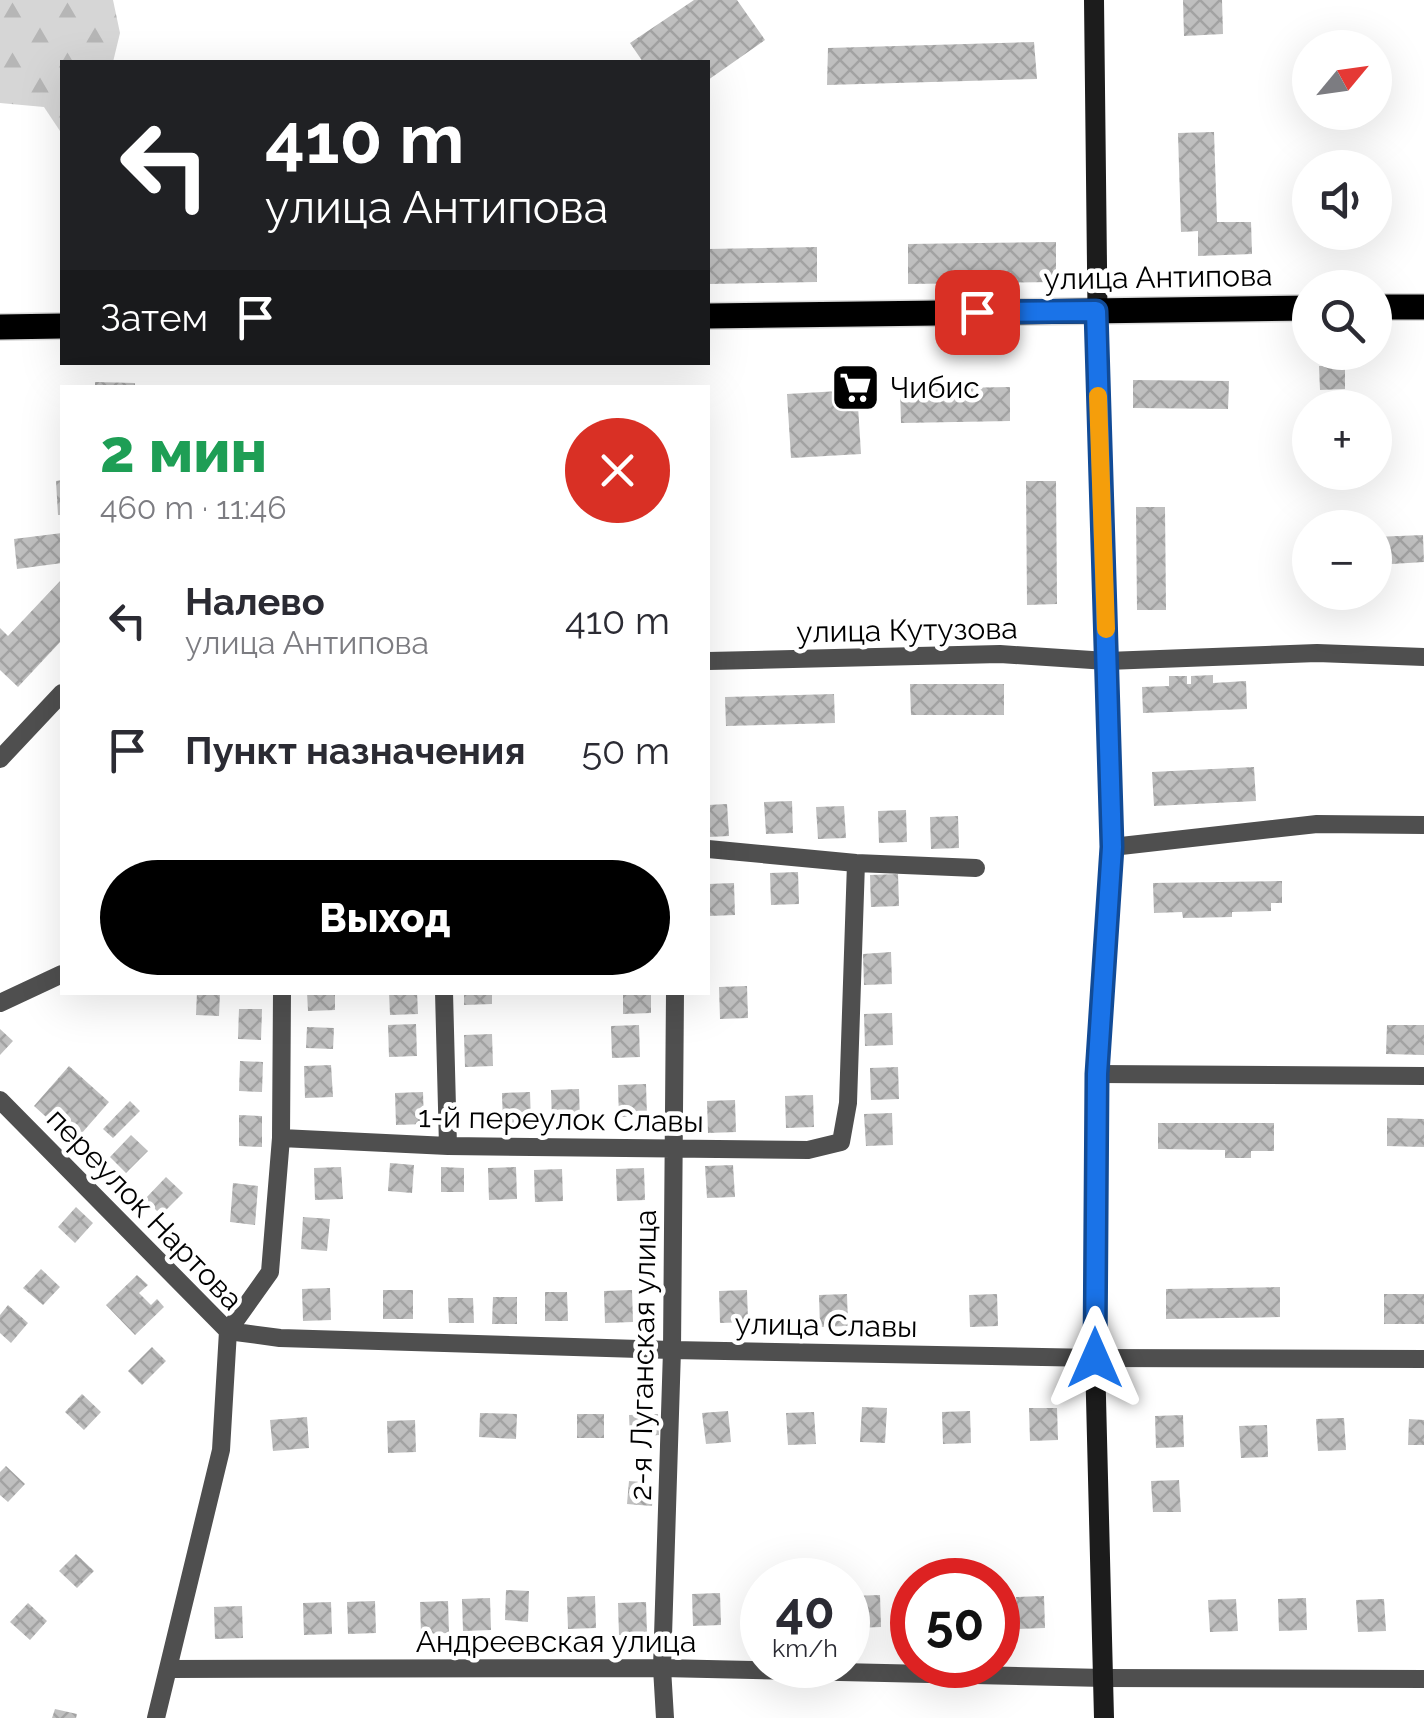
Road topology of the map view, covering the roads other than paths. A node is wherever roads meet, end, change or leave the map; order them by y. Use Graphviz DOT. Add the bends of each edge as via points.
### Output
graph roads {
  1 [pos="1094,0"];
  2 [pos="1424,307"];
  3 [pos="1292,308"];
  4 [pos="1392,308"];
  5 [pos="1096,311"];
  6 [pos="710,316"];
  7 [pos="60,326"];
  8 [pos="0,327"];
  9 [pos="1424,658"];
  10 [pos="710,661"];
  11 [pos="1107,661"];
  12 [pos="60,695"];
  13 [pos="0,758"];
  14 [pos="1424,826"];
  15 [pos="1112,847"];
  16 [pos="710,850"];
  17 [pos="856,864"];
  18 [pos="976,868"];
  19 [pos="60,975"];
  20 [pos="282,995"];
  21 [pos="444,995"];
  22 [pos="674,995"];
  23 [pos="0,1003"];
  24 [pos="1097,1074"];
  25 [pos="1424,1076"];
  26 [pos="0,1100"];
  27 [pos="281,1138"];
  28 [pos="448,1146"];
  29 [pos="674,1148"];
  30 [pos="228,1331"];
  31 [pos="672,1350"];
  32 [pos="1095,1358"];
  33 [pos="1424,1359"];
  34 [pos="662,1668"];
  35 [pos="168,1669"];
  36 [pos="1104,1678"];
  37 [pos="1424,1679"];
  38 [pos="156,1718"];
  39 [pos="665,1718"];
  40 [pos="1104,1718"];
  1 -- 5 [label="main road"];
  2 -- 4 [label="main road"];
  3 -- 5 [label="main road, улица Антипова"];
  5 -- 6 [label="main road, улица Антипова"];
  5 -- 11 [label="main road"];
  7 -- 8 [label="main road"];
  9 -- 11 [label="street, улица Кутузова" via="1317,653"];
  10 -- 11 [label="street, улица Кутузова" via="1000,654"];
  11 -- 15 [label="main road"];
  12 -- 13 [label="street"];
  14 -- 15 [label="street" via="1317,824"];
  15 -- 24 [label="main road"];
  16 -- 17 [label="street"];
  17 -- 18 [label="street"];
  17 -- 29 [label="street, 1-й переулок Славы" via="848,1104 840,1142 808,1150"];
  19 -- 23 [label="street"];
  20 -- 27 [label="street"];
  21 -- 28 [label="street"];
  22 -- 29 [label="street, 2-я Луганская улица"];
  24 -- 25 [label="street"];
  24 -- 32 [label="main road"];
  26 -- 30 [label="street, переулок Нартова"];
  27 -- 28 [label="street, 1-й переулок Славы"];
  27 -- 30 [label="street" via="270,1272"];
  28 -- 29 [label="street, 1-й переулок Славы"];
  29 -- 31 [label="street, 2-я Луганская улица"];
  30 -- 31 [label="street, улица Славы"];
  30 -- 35 [label="street, переулок Нартова" via="221,1450"];
  31 -- 32 [label="street, улица Славы"];
  31 -- 34 [label="street, 2-я Луганская улица"];
  32 -- 33 [label="street, улица Славы"];
  32 -- 36 [label="main road"];
  34 -- 35 [label="street, Андреевская улица"];
  34 -- 36 [label="street, Андреевская улица"];
  34 -- 39 [label="street, 2-я Луганская улица"];
  35 -- 38 [label="street, переулок Нартова"];
  36 -- 37 [label="street, Андреевская улица"];
  36 -- 40 [label="main road"];
}
